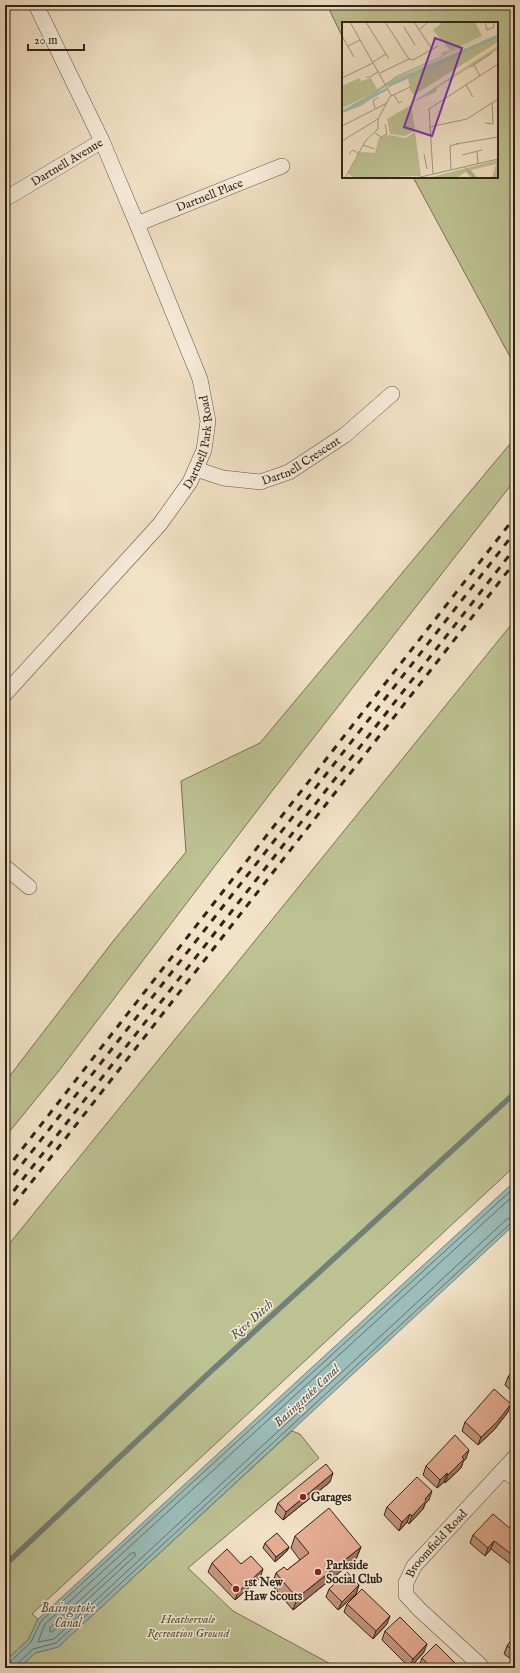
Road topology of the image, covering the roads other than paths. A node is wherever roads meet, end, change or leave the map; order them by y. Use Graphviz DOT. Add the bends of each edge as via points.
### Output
graph roads {
  1 [pos="36,5"];
  2 [pos="102,141"];
  3 [pos="282,166"];
  4 [pos="5,199"];
  5 [pos="137,224"];
  6 [pos="392,394"];
  7 [pos="196,469"];
  8 [pos="5,694"];
  9 [pos="5,867"];
  10 [pos="29,887"];
  11 [pos="515,1457"];
  12 [pos="509,1474"];
  13 [pos="480,1665"];
  1 -- 2 [label="street, Dartnell Avenue"];
  2 -- 4 [label="street, Dartnell Avenue"];
  2 -- 5 [label="street, Dartnell Park Road"];
  3 -- 5 [label="street, Dartnell Place"];
  5 -- 7 [label="street, Dartnell Park Road" via="200,379 208,420 204,450"];
  6 -- 7 [label="street, Dartnell Crescent" via="345,435 289,472 260,482 223,478"];
  7 -- 8 [label="street, Dartnell Park Road" via="190,482 160,524"];
  9 -- 10 [label="street"];
  11 -- 12 [label="street, Broomfield Road"];
  12 -- 13 [label="street, Broomfield Road" via="414,1566 406,1583 406,1595"];
}
